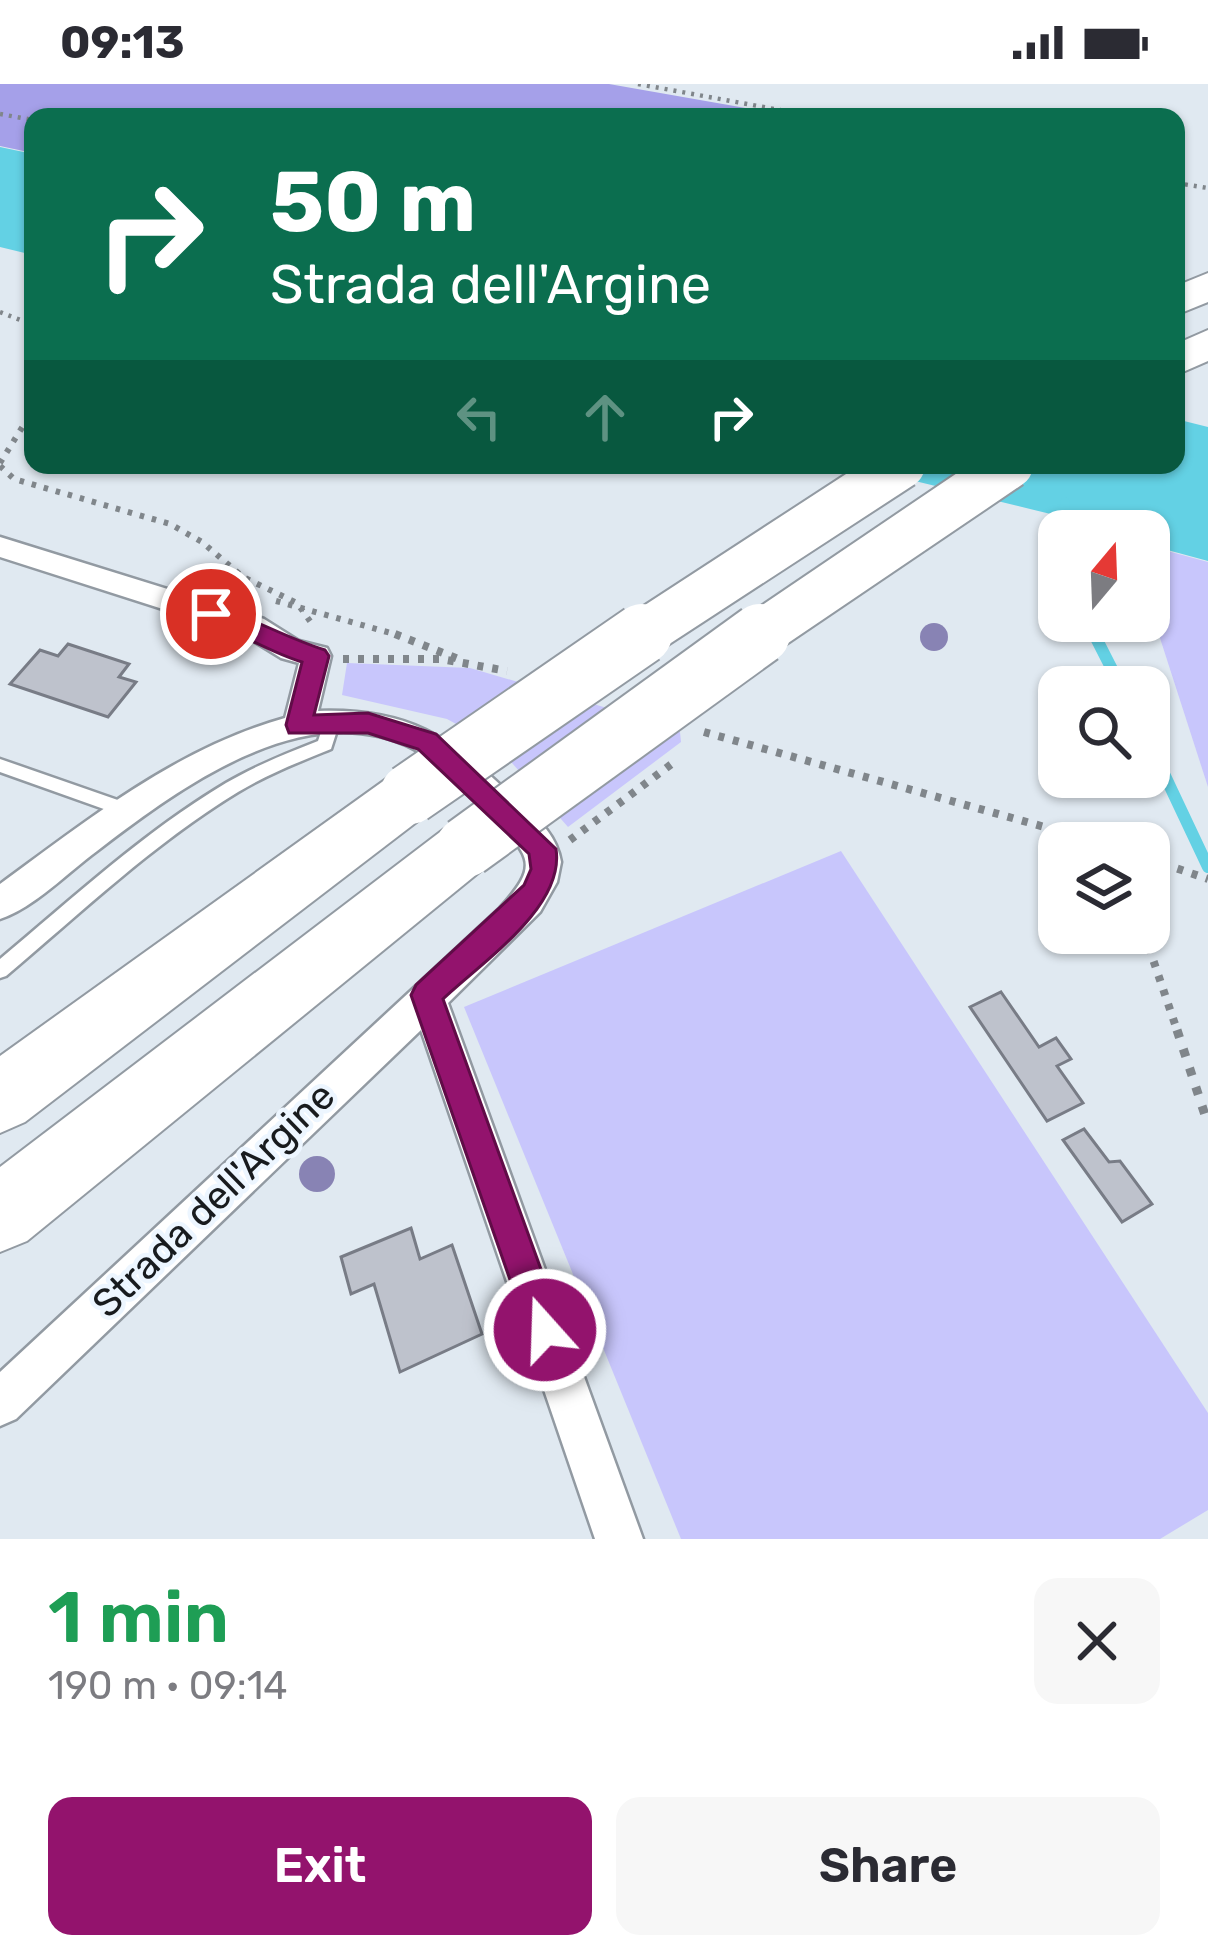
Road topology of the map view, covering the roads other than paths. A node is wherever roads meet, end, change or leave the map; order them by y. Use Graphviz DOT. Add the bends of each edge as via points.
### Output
graph roads {
  1 [pos="888,474"];
  2 [pos="997,474"];
  3 [pos="0,547"];
  4 [pos="315,724"];
  5 [pos="0,765"];
  6 [pos="130,812"];
  7 [pos="0,904"];
  8 [pos="0,970"];
  9 [pos="427,995"];
  10 [pos="0,1098"];
  11 [pos="0,1214"];
  12 [pos="0,1403"];
  13 [pos="619,1539"];
  1 -- 10 [label="highway, bridge" via="410,794"];
  2 -- 11 [label="highway, bridge" via="466,848"];
  3 -- 4 [label="street" via="254,627 316,656"];
  4 -- 6 [label="street" via="237,744"];
  4 -- 8 [label="lane" via="325,745 216,794"];
  4 -- 9 [label="street, Strada dell'Argine" via="388,726 427,741 537,840 545,859 535,893"];
  5 -- 6 [label="lane"];
  6 -- 7 [label="street"];
  9 -- 12 [label="street, Strada dell'Argine"];
  9 -- 13 [label="street"];
}
